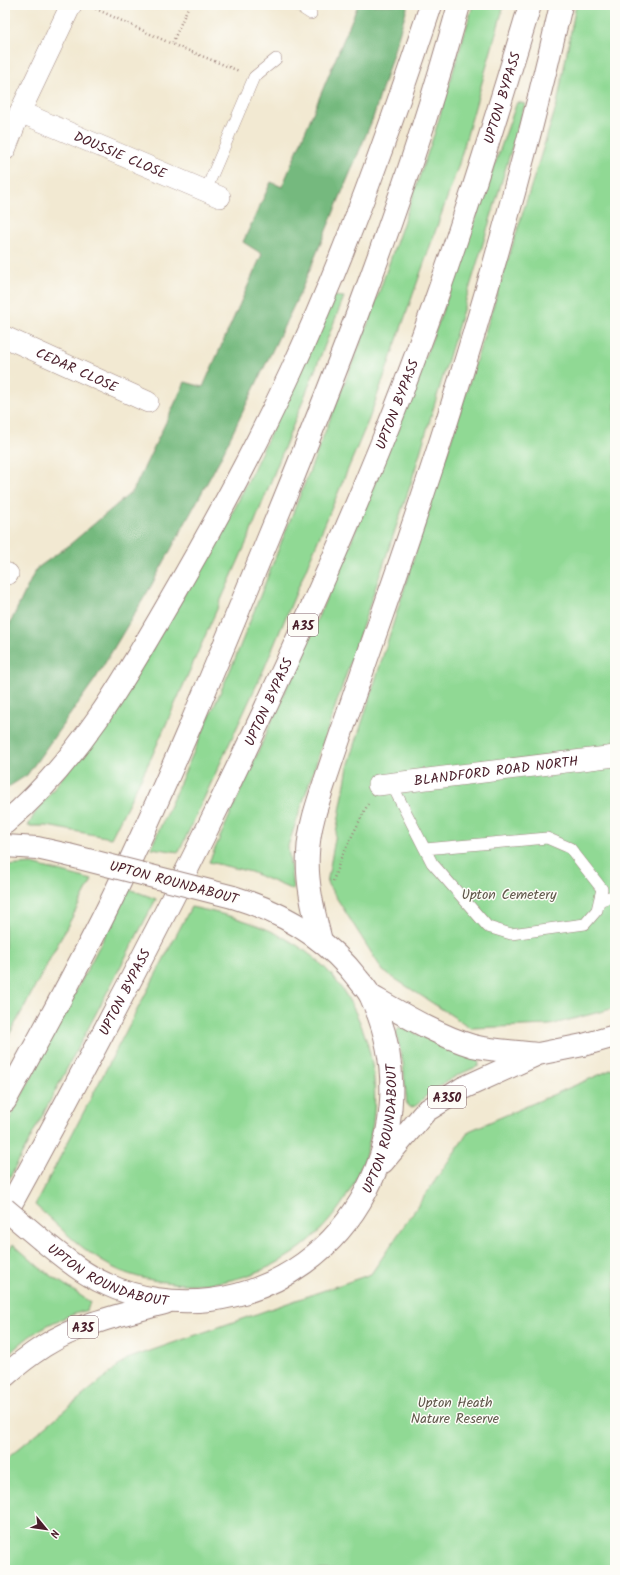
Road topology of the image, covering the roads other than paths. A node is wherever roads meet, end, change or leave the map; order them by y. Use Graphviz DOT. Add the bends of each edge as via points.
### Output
graph roads {
  1 [pos="71,5"];
  2 [pos="297,5"];
  3 [pos="431,5"];
  4 [pos="459,5"];
  5 [pos="530,5"];
  6 [pos="561,5"];
  7 [pos="311,14"];
  8 [pos="276,59"];
  9 [pos="20,112"];
  10 [pos="5,150"];
  11 [pos="213,193"];
  12 [pos="5,338"];
  13 [pos="148,402"];
  14 [pos="615,756"];
  15 [pos="385,784"];
  16 [pos="5,823"];
  17 [pos="5,846"];
  18 [pos="425,849"];
  19 [pos="615,895"];
  20 [pos="599,901"];
  21 [pos="321,941"];
  22 [pos="371,996"];
  23 [pos="615,1036"];
  24 [pos="538,1054"];
  25 [pos="5,1101"];
  26 [pos="378,1170"];
  27 [pos="5,1209"];
  28 [pos="5,1215"];
  29 [pos="172,1301"];
  30 [pos="5,1376"];
  1 -- 9 [label="street"];
  2 -- 7 [label="lane"];
  3 -- 16 [label="highway" via="376,164 336,267 292,371 234,486 142,650 107,705 74,752 48,782"];
  4 -- 25 [label="highway" via="421,132 375,271 312,433 213,673 113,895"];
  5 -- 28 [label="highway, UPTON BYPASS / A35" via="474,187 433,305 347,525 248,742 120,1002"];
  6 -- 21 [label="highway" via="522,163 447,422 334,753 311,828 308,874"];
  8 -- 11 [label="lane" via="254,77"];
  9 -- 10 [label="street"];
  9 -- 11 [label="street, DOUSSIE CLOSE"];
  12 -- 13 [label="street, CEDAR CLOSE"];
  14 -- 15 [label="street, BLANDFORD ROAD NORTH"];
  15 -- 18 [label="lane"];
  17 -- 21 [label="highway, UPTON ROUNDABOUT, bridge" via="37,848 233,897 280,914"];
  18 -- 20 [label="lane" via="547,838 570,848 602,889"];
  18 -- 20 [label="lane" via="432,863 488,927 511,934 585,924 597,910"];
  19 -- 20 [label="lane"];
  21 -- 22 [label="highway, UPTON ROUNDABOUT" via="344,961"];
  22 -- 24 [label="highway, A350" via="448,1037 475,1046"];
  22 -- 26 [label="highway, UPTON ROUNDABOUT" via="392,1061 391,1116"];
  23 -- 24 [label="highway, A350"];
  24 -- 26 [label="highway, A350" via="463,1088 426,1111"];
  26 -- 29 [label="highway, UPTON ROUNDABOUT" via="336,1234 316,1255 294,1271 246,1293 226,1298 193,1302"];
  27 -- 29 [label="highway, UPTON ROUNDABOUT, bridge" via="43,1241 106,1285"];
  29 -- 30 [label="highway, A35" via="117,1315 73,1330 44,1345"];
}
